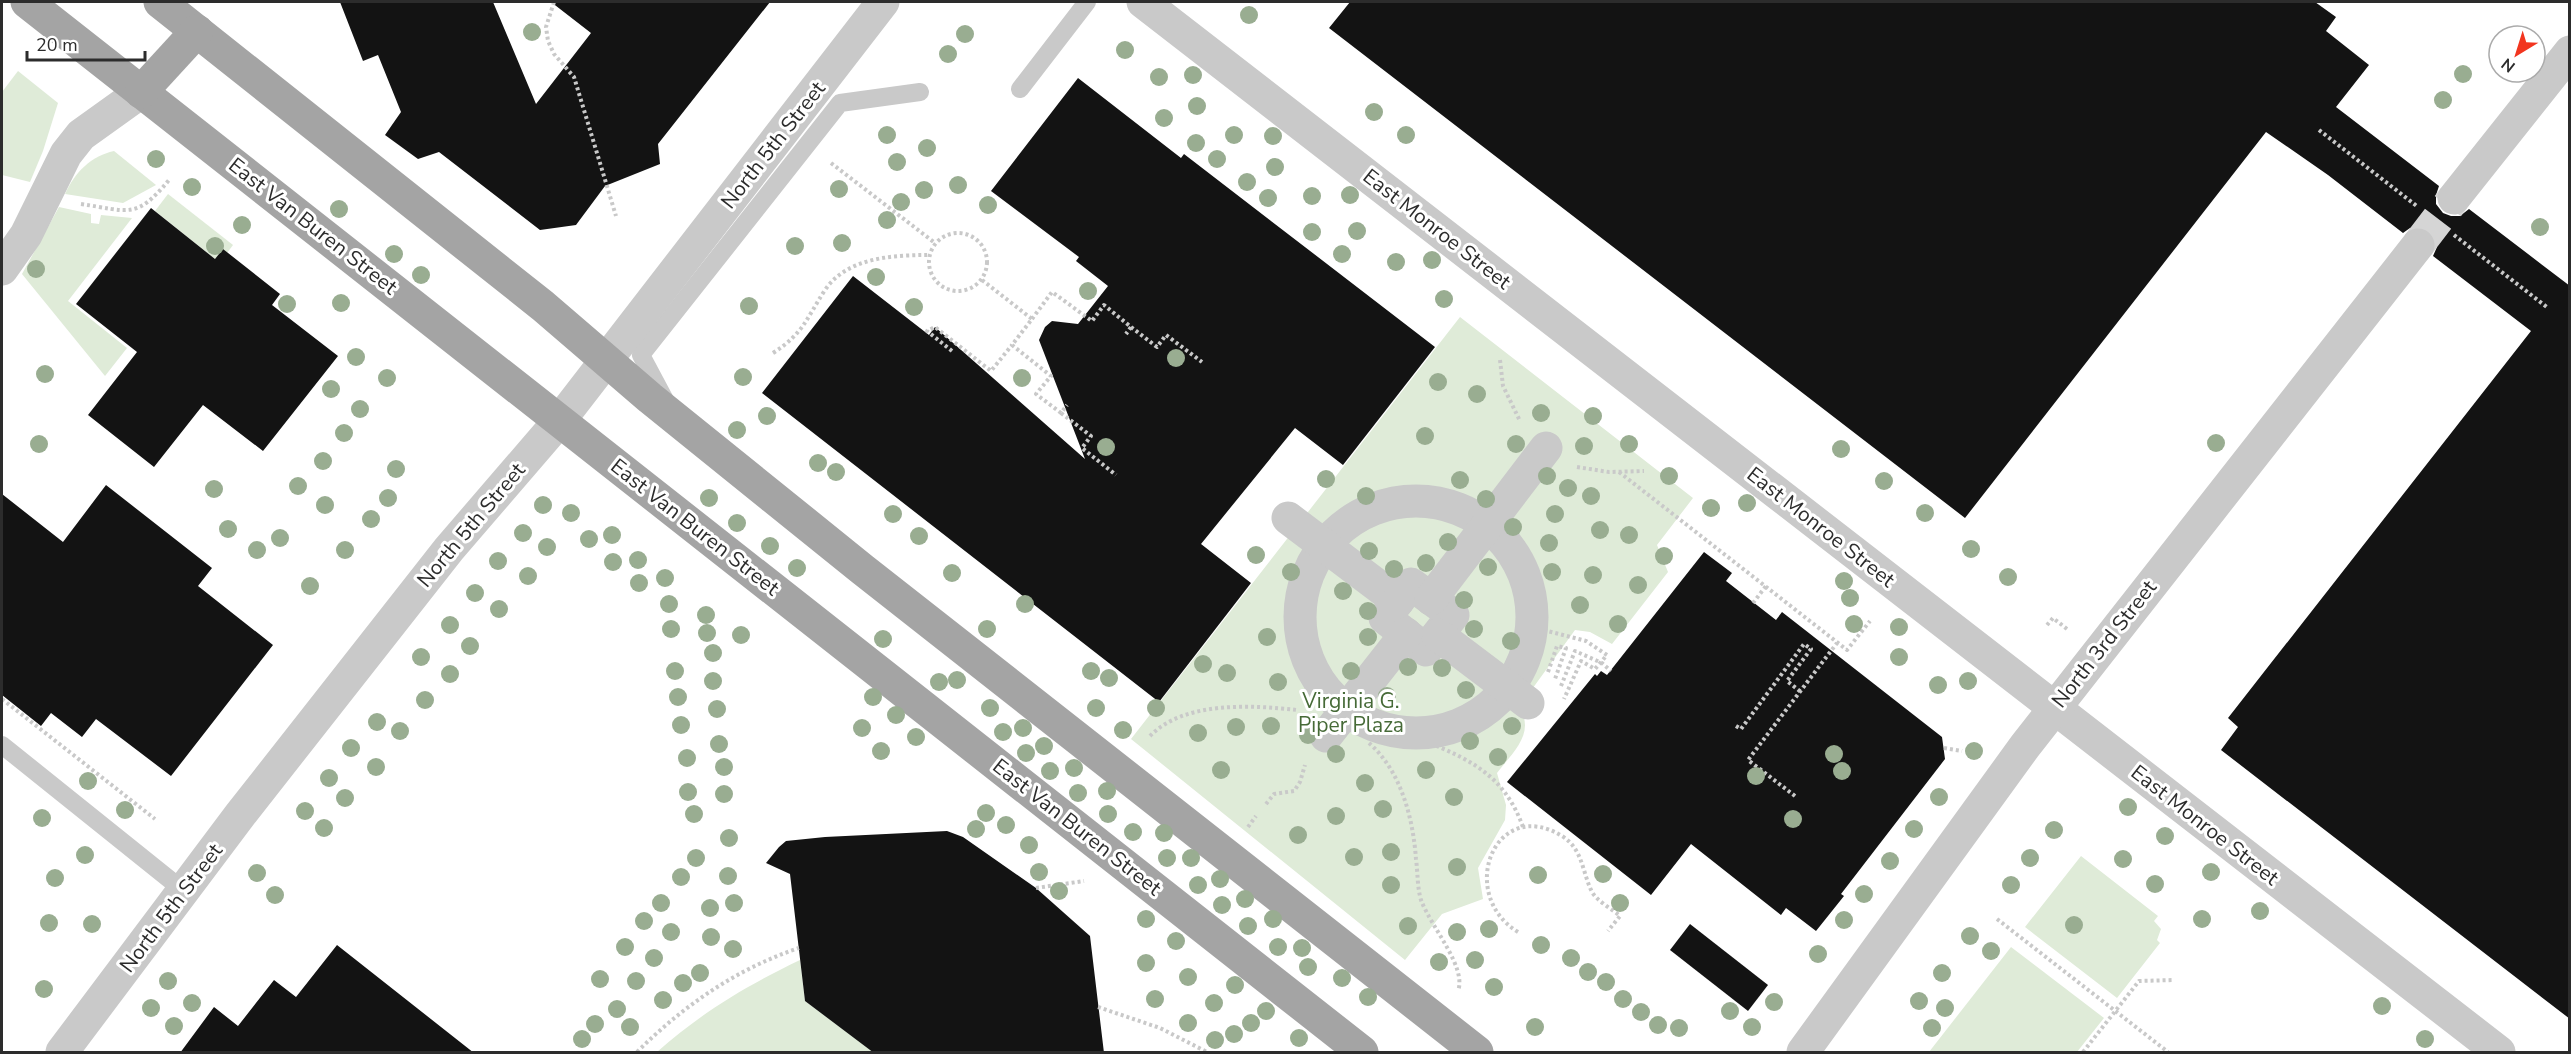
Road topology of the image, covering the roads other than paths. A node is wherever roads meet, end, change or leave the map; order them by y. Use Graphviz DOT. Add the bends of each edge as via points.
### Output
graph roads {
  1 [pos="27,2"];
  2 [pos="160,2"];
  3 [pos="883,2"];
  4 [pos="1087,2"];
  5 [pos="1143,2"];
  6 [pos="197,31"];
  7 [pos="2570,52"];
  8 [pos="1020,89"];
  9 [pos="141,92"];
  10 [pos="920,92"];
  11 [pos="2454,198"];
  12 [pos="2418,245"];
  13 [pos="2,269"];
  14 [pos="605,360"];
  15 [pos="560,420"];
  16 [pos="676,420"];
  17 [pos="1546,448"];
  18 [pos="1288,518"];
  19 [pos="1487,525"];
  20 [pos="1323,546"];
  21 [pos="1431,599"];
  22 [pos="1398,601"];
  23 [pos="1406,634"];
  24 [pos="1438,634"];
  25 [pos="1536,693"];
  26 [pos="2054,708"];
  27 [pos="1337,723"];
  28 [pos="2,745"];
  29 [pos="184,891"];
  30 [pos="62,1053"];
  31 [pos="1362,1053"];
  32 [pos="1477,1053"];
  33 [pos="1803,1053"];
  34 [pos="2499,1053"];
  1 -- 9 [label="main road, East Van Buren Street"];
  2 -- 6 [label="main road"];
  3 -- 14 [label="street, North 5th Street"];
  4 -- 8 [label="lane"];
  5 -- 26 [label="street, East Monroe Street"];
  6 -- 9 [label="main road"];
  6 -- 14 [label="main road" via="534,298"];
  7 -- 11 [label="street"];
  9 -- 13 [label="street" via="81,135 66,154 26,235"];
  9 -- 15 [label="main road, East Van Buren Street"];
  10 -- 16 [label="lane" via="840,103 641,355"];
  12 -- 26 [label="street, North 3rd Street"];
  14 -- 15 [label="street, North 5th Street"];
  14 -- 16 [label="main road"];
  15 -- 29 [label="street, North 5th Street" via="420,585"];
  15 -- 31 [label="main road, East Van Buren Street"];
  16 -- 32 [label="main road"];
  17 -- 19 [label="street"];
  18 -- 20 [label="street"];
  19 -- 20 [label="street" via="1450,506 1402,502 1352,519"];
  19 -- 21 [label="street"];
  19 -- 25 [label="street" via="1503,540 1526,580 1532,603 1532,627 1525,658"];
  20 -- 22 [label="street"];
  20 -- 27 [label="street" via="1304,584 1299,616 1308,659"];
  21 -- 22 [label="street" via="1411,584"];
  21 -- 24 [label="street" via="1453,615"];
  22 -- 23 [label="street" via="1385,618"];
  23 -- 24 [label="street" via="1426,650"];
  23 -- 27 [label="street"];
  24 -- 25 [label="street"];
  25 -- 27 [label="street" via="1487,710 1460,725 1430,732"];
  26 -- 33 [label="street, North 3rd Street"];
  26 -- 34 [label="street, East Monroe Street"];
  28 -- 29 [label="lane"];
  29 -- 30 [label="street, North 5th Street"];
}
